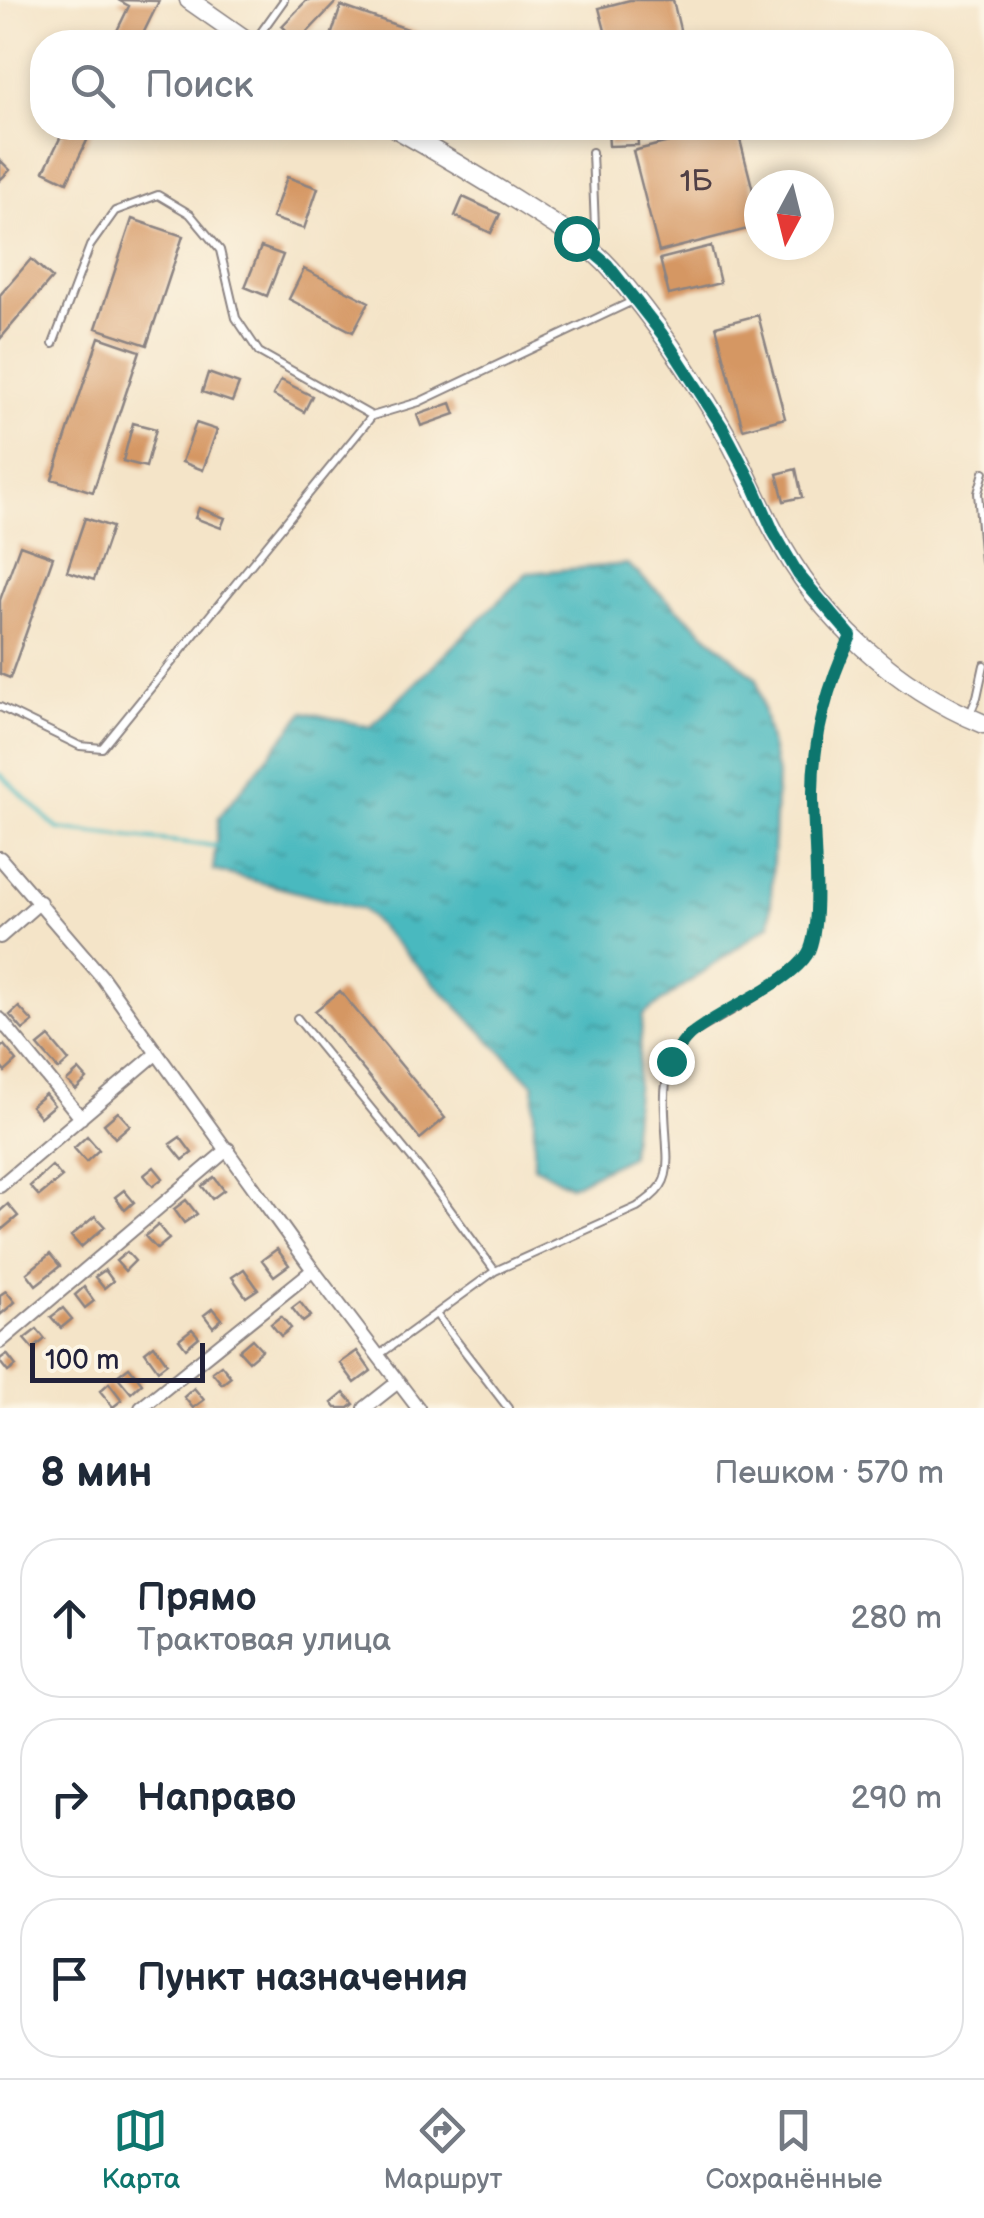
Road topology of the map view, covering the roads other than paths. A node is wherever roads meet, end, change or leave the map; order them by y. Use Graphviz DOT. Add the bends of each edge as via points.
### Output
graph roads {
  1 [pos="189,0"];
  2 [pos="284,0"];
  3 [pos="234,30"];
  4 [pos="261,30"];
  5 [pos="415,140"];
  6 [pos="592,152"];
  7 [pos="576,238"];
  8 [pos="636,299"];
  9 [pos="53,344"];
  10 [pos="372,416"];
  11 [pos="984,472"];
  12 [pos="984,561"];
  13 [pos="851,636"];
  14 [pos="984,664"];
  15 [pos="0,707"];
  16 [pos="976,721"];
  17 [pos="0,858"];
  18 [pos="40,902"];
  19 [pos="0,936"];
  20 [pos="297,1018"];
  21 [pos="0,1019"];
  22 [pos="158,1053"];
  23 [pos="80,1118"];
  24 [pos="228,1149"];
  25 [pos="0,1186"];
  26 [pos="313,1270"];
  27 [pos="495,1271"];
  28 [pos="436,1314"];
  29 [pos="0,1342"];
  30 [pos="378,1356"];
  31 [pos="398,1382"];
  32 [pos="141,1408"];
  33 [pos="365,1408"];
  34 [pos="418,1408"];
  35 [pos="508,1408"];
  1 -- 3 [label="street"];
  2 -- 4 [label="lane"];
  5 -- 7 [label="street"];
  6 -- 7 [label="lane" via="595,228"];
  7 -- 8 [label="street"];
  8 -- 10 [label="lane" via="420,402"];
  8 -- 13 [label="street" via="723,428 798,574"];
  9 -- 10 [label="lane" via="90,246 116,211 158,196 190,214 220,250 236,318 259,352"];
  10 -- 15 [label="lane" via="102,748 80,746"];
  11 -- 12 [label="lane" via="978,493"];
  13 -- 16 [label="street" via="919,692"];
  13 -- 27 [label="lane" via="817,744 816,914 808,953 680,1046 665,1080 664,1184 637,1207"];
  14 -- 16 [label="lane"];
  17 -- 18 [label="street"];
  18 -- 19 [label="street"];
  18 -- 22 [label="street"];
  20 -- 27 [label="lane"];
  21 -- 23 [label="street"];
  22 -- 23 [label="street"];
  22 -- 24 [label="street"];
  23 -- 25 [label="street"];
  24 -- 26 [label="street"];
  24 -- 29 [label="street"];
  26 -- 30 [label="street"];
  26 -- 32 [label="street"];
  27 -- 28 [label="lane"];
  28 -- 30 [label="lane"];
  28 -- 35 [label="lane"];
  30 -- 31 [label="street"];
  31 -- 33 [label="street"];
  31 -- 34 [label="street"];
}
